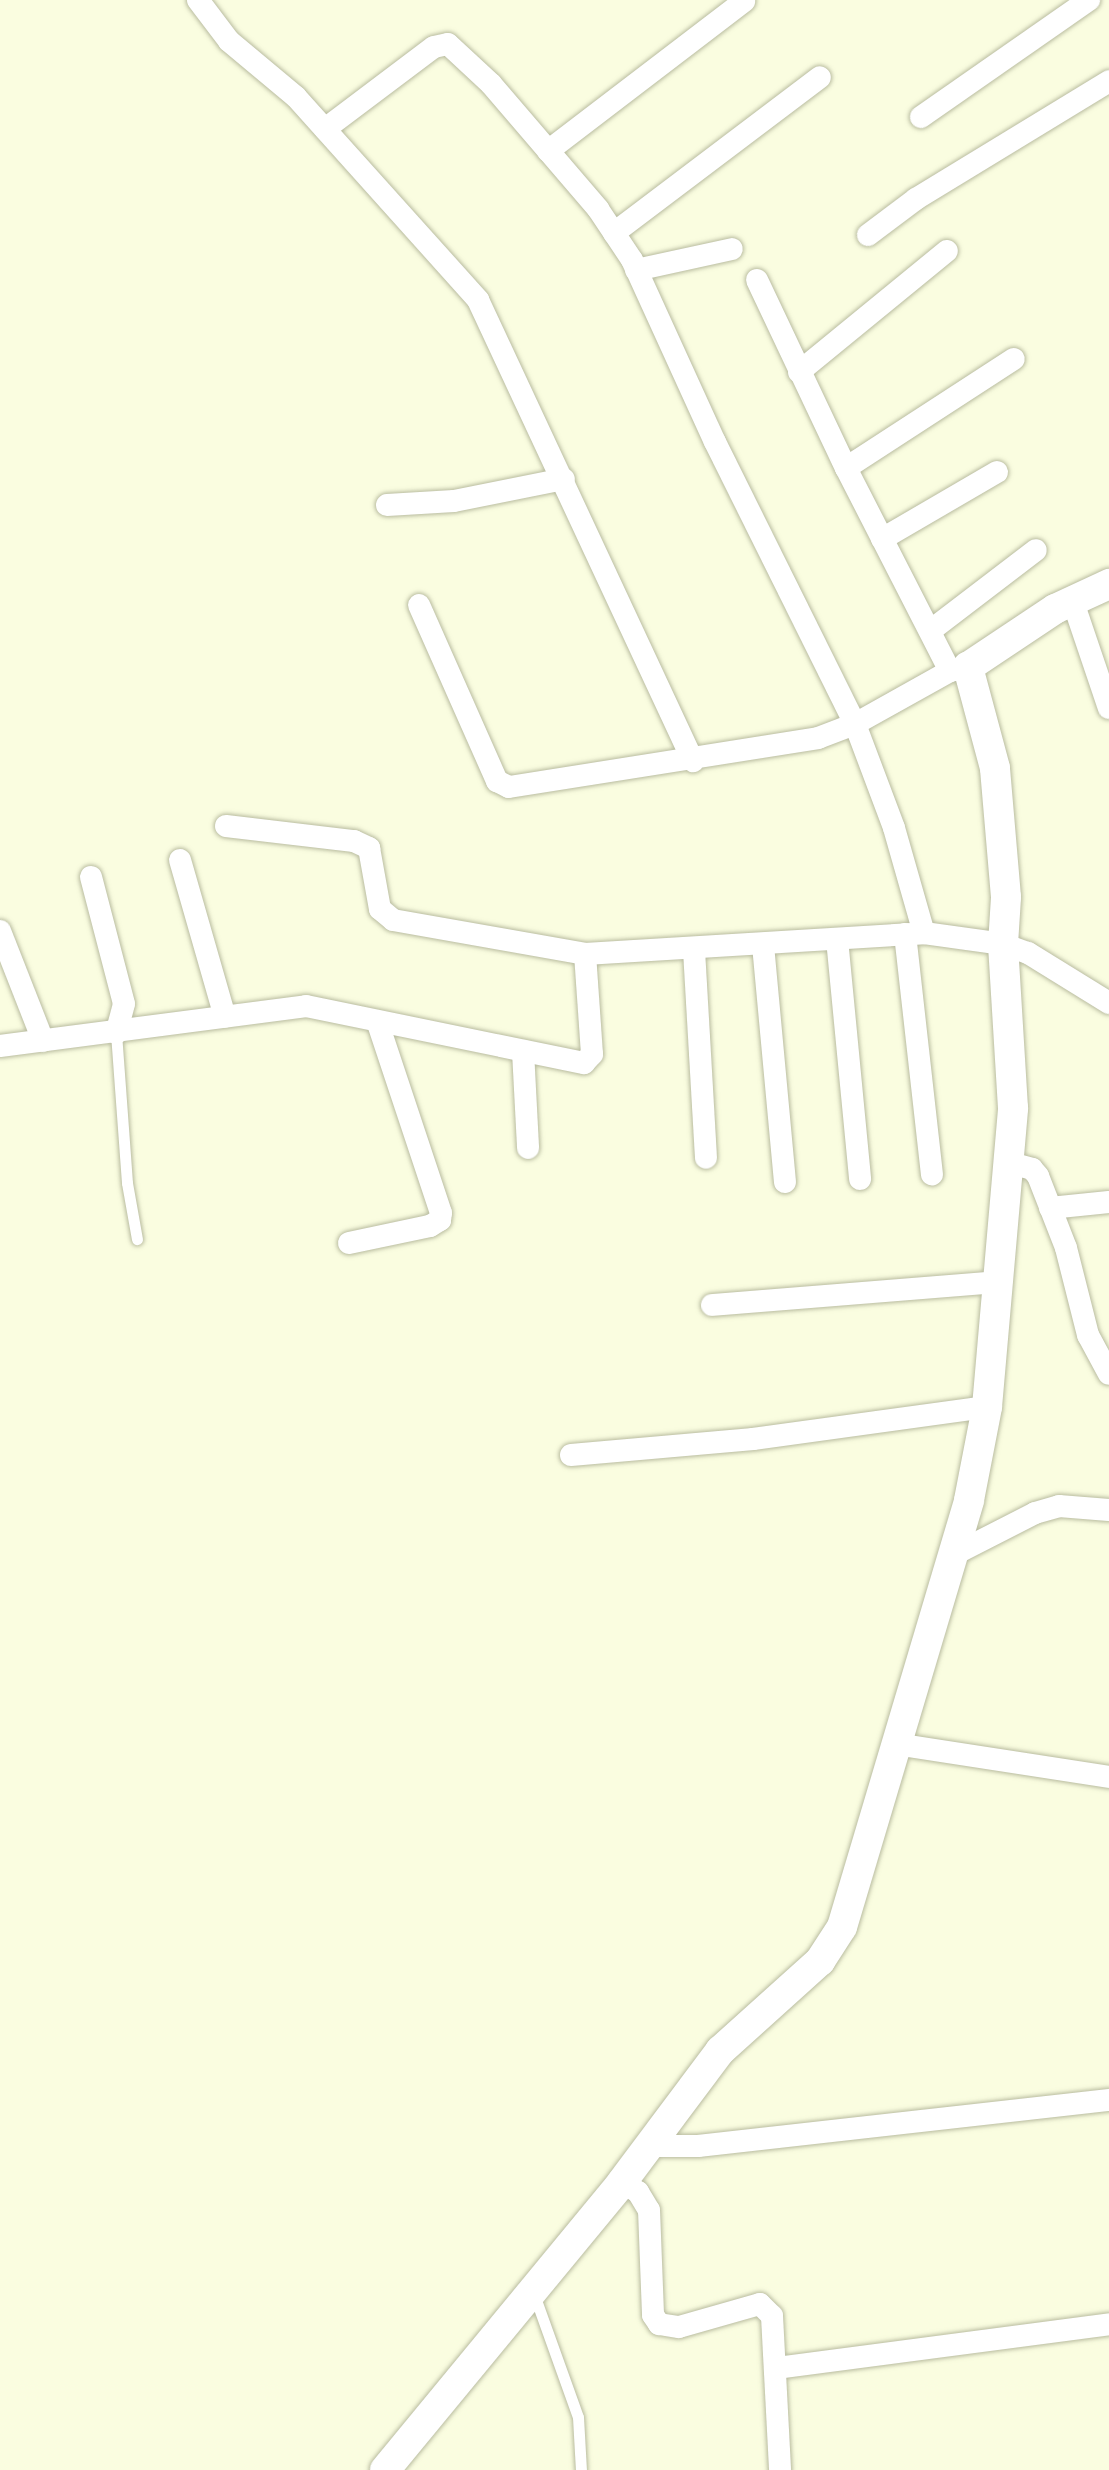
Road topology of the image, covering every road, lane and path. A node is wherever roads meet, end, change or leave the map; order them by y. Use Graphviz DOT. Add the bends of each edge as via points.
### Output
graph roads {
  1 [pos="198,0"];
  2 [pos="1088,0"];
  3 [pos="744,1"];
  4 [pos="820,77"];
  5 [pos="1109,81"];
  6 [pos="922,117"];
  7 [pos="325,129"];
  8 [pos="548,151"];
  9 [pos="614,232"];
  10 [pos="868,235"];
  11 [pos="732,249"];
  12 [pos="947,250"];
  13 [pos="636,270"];
  14 [pos="757,280"];
  15 [pos="1014,358"];
  16 [pos="799,372"];
  17 [pos="846,468"];
  18 [pos="997,472"];
  19 [pos="564,480"];
  20 [pos="386,505"];
  21 [pos="882,539"];
  22 [pos="1036,550"];
  23 [pos="1109,584"];
  24 [pos="1072,599"];
  25 [pos="419,605"];
  26 [pos="930,630"];
  27 [pos="959,669"];
  28 [pos="1109,708"];
  29 [pos="855,724"];
  30 [pos="693,761"];
  31 [pos="226,826"];
  32 [pos="180,860"];
  33 [pos="91,877"];
  34 [pos="0,930"];
  35 [pos="915,934"];
  36 [pos="837,940"];
  37 [pos="1002,944"];
  38 [pos="763,945"];
  39 [pos="694,950"];
  40 [pos="585,954"];
  41 [pos="1109,1003"];
  42 [pos="224,1017"];
  43 [pos="377,1021"];
  44 [pos="116,1033"];
  45 [pos="43,1041"];
  46 [pos="0,1046"];
  47 [pos="523,1051"];
  48 [pos="528,1148"];
  49 [pos="706,1158"];
  50 [pos="1010,1164"];
  51 [pos="932,1174"];
  52 [pos="860,1179"];
  53 [pos="784,1182"];
  54 [pos="1109,1202"];
  55 [pos="1050,1208"];
  56 [pos="137,1238"];
  57 [pos="349,1242"];
  58 [pos="998,1282"];
  59 [pos="712,1304"];
  60 [pos="1109,1374"];
  61 [pos="988,1407"];
  62 [pos="571,1455"];
  63 [pos="1109,1510"];
  64 [pos="951,1556"];
  65 [pos="896,1744"];
  66 [pos="1109,1778"];
  67 [pos="1109,2100"];
  68 [pos="650,2146"];
  69 [pos="622,2182"];
  70 [pos="533,2290"];
  71 [pos="1109,2324"];
  72 [pos="776,2368"];
  73 [pos="385,2470"];
  74 [pos="581,2470"];
  75 [pos="780,2470"];
  1 -- 7 [label="street" via="230,42"];
  2 -- 6 [label="street"];
  3 -- 8 [label="street"];
  4 -- 9 [label="street"];
  5 -- 10 [label="street"];
  7 -- 8 [label="street" via="434,47 448,44"];
  7 -- 19 [label="street" via="478,300"];
  8 -- 9 [label="street"];
  9 -- 13 [label="street"];
  11 -- 13 [label="street"];
  12 -- 16 [label="street"];
  13 -- 29 [label="street"];
  14 -- 16 [label="street"];
  15 -- 17 [label="street"];
  16 -- 17 [label="street"];
  17 -- 21 [label="street"];
  18 -- 21 [label="street"];
  19 -- 20 [label="street" via="454,501"];
  19 -- 30 [label="street"];
  21 -- 26 [label="street"];
  22 -- 26 [label="street"];
  23 -- 24 [label="street"];
  24 -- 27 [label="street"];
  24 -- 28 [label="street"];
  25 -- 30 [label="street" via="502,786"];
  26 -- 27 [label="street"];
  27 -- 29 [label="street"];
  27 -- 37 [label="street" via="995,768 1006,897"];
  29 -- 30 [label="street" via="818,738"];
  29 -- 35 [label="street" via="894,828"];
  31 -- 40 [label="street" via="369,848 380,909 393,920"];
  32 -- 42 [label="street"];
  33 -- 44 [label="street" via="124,1004"];
  34 -- 45 [label="street"];
  35 -- 36 [label="street"];
  35 -- 37 [label="street"];
  35 -- 51 [label="street"];
  36 -- 38 [label="street"];
  36 -- 52 [label="street"];
  37 -- 41 [label="street" via="1043,960"];
  37 -- 50 [label="street" via="1013,1108"];
  38 -- 39 [label="street"];
  38 -- 53 [label="street"];
  39 -- 40 [label="street"];
  39 -- 49 [label="street"];
  40 -- 47 [label="street" via="589,1060"];
  42 -- 43 [label="street" via="306,1006"];
  42 -- 44 [label="street"];
  43 -- 47 [label="street"];
  43 -- 57 [label="street" via="440,1213 436,1224"];
  44 -- 45 [label="street"];
  44 -- 56 [label="lane"];
  45 -- 46 [label="street"];
  47 -- 48 [label="street"];
  50 -- 55 [label="street" via="1036,1172"];
  50 -- 58 [label="street"];
  54 -- 55 [label="street"];
  55 -- 60 [label="street" via="1088,1335"];
  58 -- 59 [label="street"];
  58 -- 61 [label="street"];
  61 -- 62 [label="street" via="753,1440"];
  61 -- 64 [label="street"];
  63 -- 64 [label="street" via="1059,1506 1034,1513"];
  64 -- 65 [label="street"];
  65 -- 66 [label="street"];
  65 -- 68 [label="street" via="831,1946 720,2051"];
  67 -- 68 [label="street"];
  68 -- 69 [label="street"];
  69 -- 70 [label="street"];
  69 -- 72 [label="street" via="649,2210 658,2324 679,2327 760,2304 772,2316"];
  70 -- 73 [label="street"];
  70 -- 74 [label="lane" via="578,2417"];
  71 -- 72 [label="street"];
  72 -- 75 [label="street"];
}
